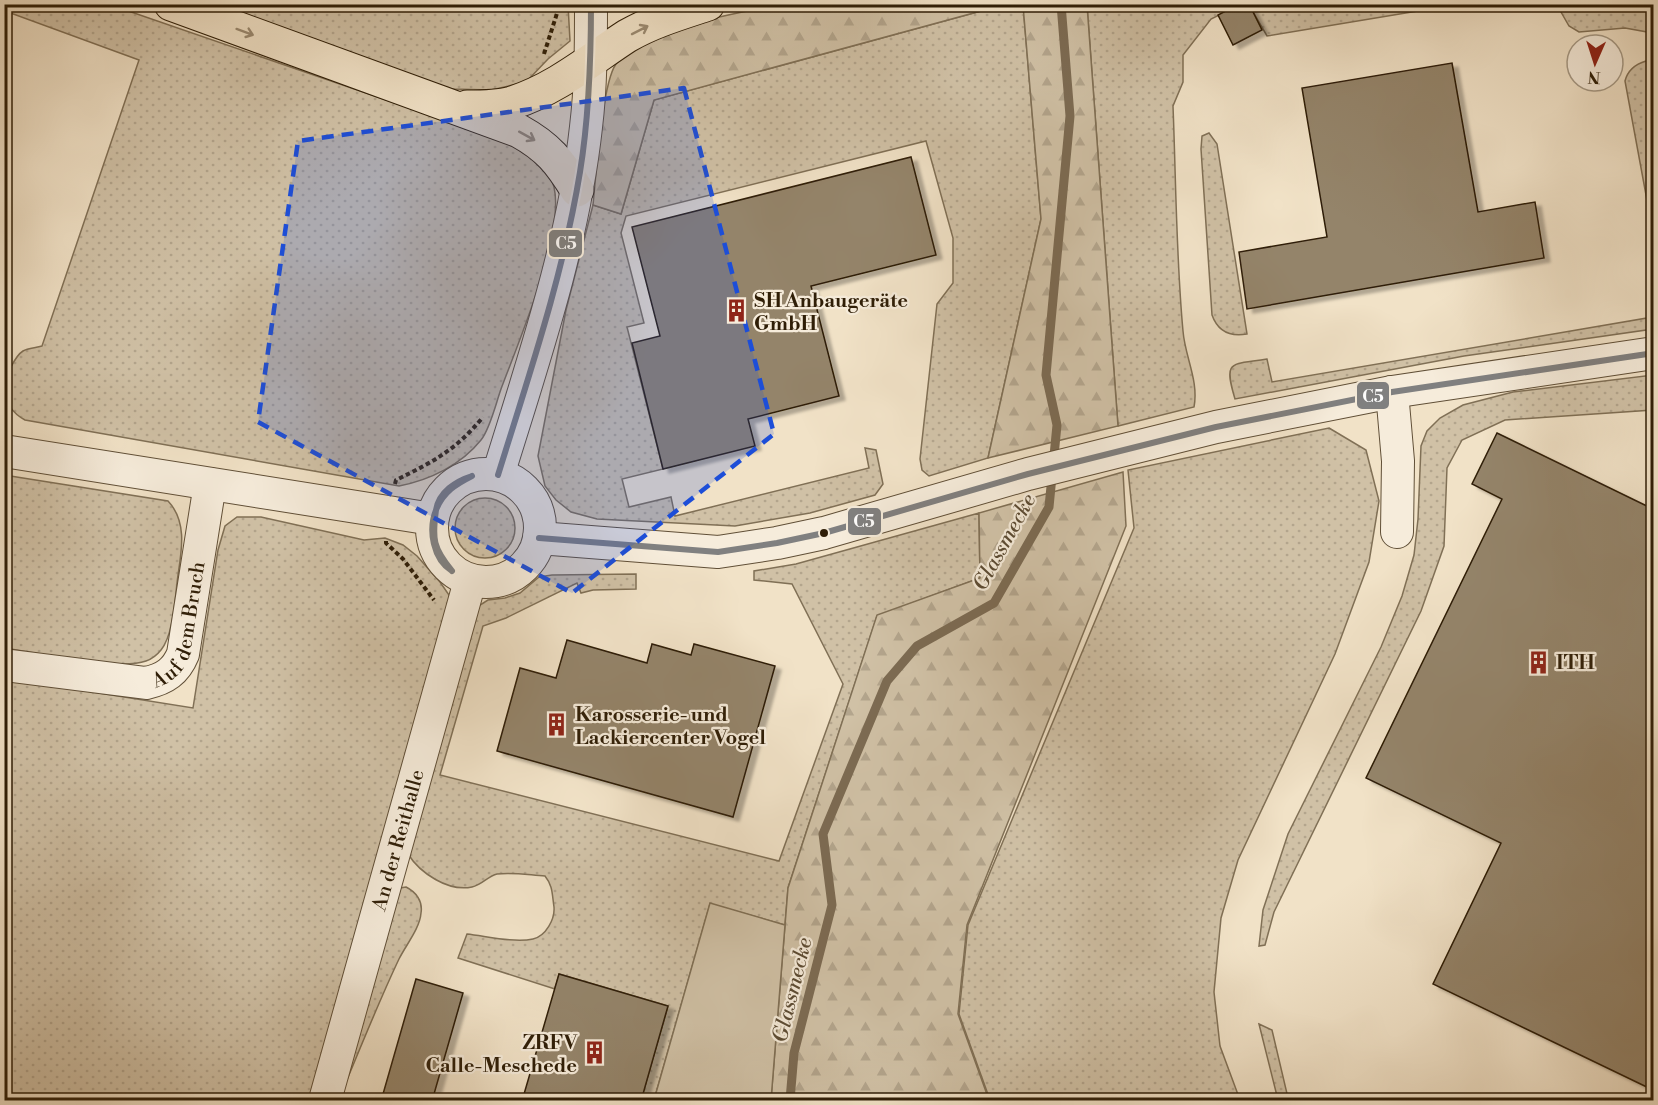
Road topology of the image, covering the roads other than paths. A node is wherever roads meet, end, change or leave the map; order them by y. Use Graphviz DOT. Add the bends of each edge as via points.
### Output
graph roads {
  1 [pos="171,4"];
  2 [pos="591,4"];
  3 [pos="708,4"];
  4 [pos="591,61"];
  5 [pos="453,108"];
  6 [pos="577,190"];
  7 [pos="1653,353"];
  8 [pos="1392,392"];
  9 [pos="4,451"];
  10 [pos="498,475"];
  11 [pos="210,484"];
  12 [pos="432,519"];
  13 [pos="1397,532"];
  14 [pos="539,538"];
  15 [pos="470,580"];
  16 [pos="4,665"];
  17 [pos="325,1101"];
  1 -- 5 [label="highway, one-way"];
  2 -- 4 [label="street"];
  4 -- 3 [label="highway, one-way" via="659,20"];
  4 -- 5 [label="highway" via="511,104"];
  4 -- 6 [label="street"];
  5 -- 6 [label="highway, one-way" via="519,131 536,141 560,162"];
  6 -- 10 [label="street" via="551,298"];
  7 -- 8 [label="street"];
  8 -- 13 [label="street" via="1398,461"];
  8 -- 14 [label="street" via="1216,426 1028,474 824,533 739,550 718,552"];
  9 -- 11 [label="street"];
  10 -- 12 [label="street" via="479,474 461,479 447,489"];
  10 -- 14 [label="street" via="516,482 530,495 538,512"];
  11 -- 12 [label="street"];
  11 -- 16 [label="street, Auf dem Bruch" via="183,654 174,670 159,680 146,682"];
  12 -- 15 [label="street" via="437,553 447,567"];
  14 -- 15 [label="street" via="526,565 511,577 495,582"];
  15 -- 17 [label="street, An der Reithalle"];
}
